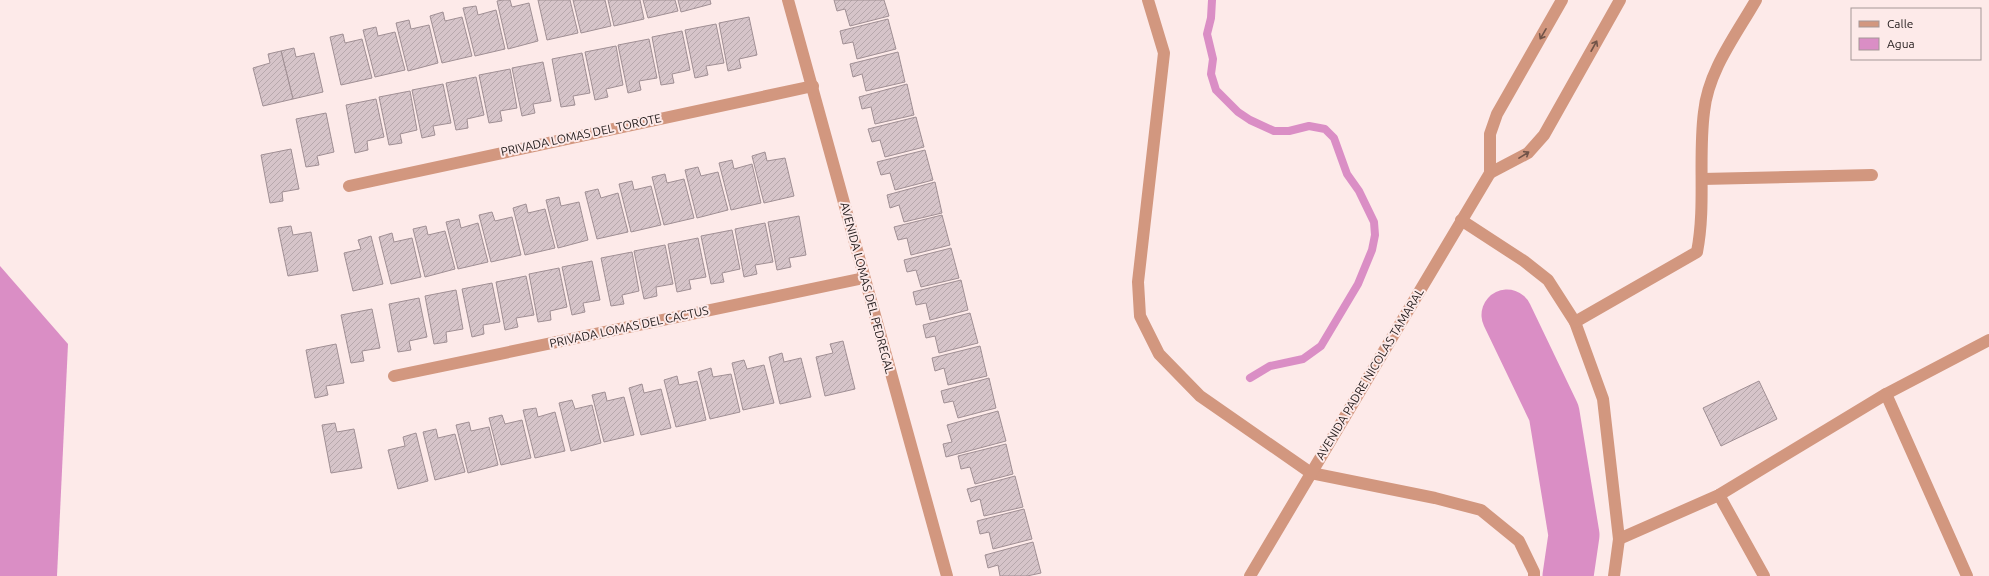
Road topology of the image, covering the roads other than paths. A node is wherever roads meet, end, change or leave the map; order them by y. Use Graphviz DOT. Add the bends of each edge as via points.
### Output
graph roads {
  1 [pos="788,0"];
  2 [pos="1148,0"];
  3 [pos="1562,0"];
  4 [pos="1620,0"];
  5 [pos="1756,0"];
  6 [pos="813,86"];
  7 [pos="1490,173"];
  8 [pos="1872,175"];
  9 [pos="1702,179"];
  10 [pos="349,186"];
  11 [pos="1461,220"];
  12 [pos="864,278"];
  13 [pos="1575,322"];
  14 [pos="1989,340"];
  15 [pos="394,376"];
  16 [pos="1886,394"];
  17 [pos="1311,474"];
  18 [pos="1719,495"];
  19 [pos="1619,540"];
  20 [pos="947,576"];
  21 [pos="1250,576"];
  22 [pos="1534,576"];
  23 [pos="1614,576"];
  24 [pos="1764,576"];
  25 [pos="1967,576"];
  1 -- 6 [label="street, AVENIDA LOMAS DEL PEDREGAL"];
  2 -- 17 [label="street" via="1164,52 1138,282 1140,316 1158,354 1200,396"];
  3 -- 7 [label="street, one-way" via="1497,114 1490,134"];
  7 -- 4 [label="street, one-way" via="1528,153 1544,135"];
  5 -- 9 [label="street" via="1712,76 1704,112"];
  6 -- 10 [label="street, PRIVADA LOMAS DEL TOROTE"];
  6 -- 12 [label="street, AVENIDA LOMAS DEL PEDREGAL"];
  7 -- 11 [label="street, AVENIDA PADRE NICOLAS TAMARAL"];
  8 -- 9 [label="street"];
  9 -- 13 [label="street" via="1701,230 1697,252"];
  11 -- 13 [label="street" via="1524,261 1548,280"];
  11 -- 17 [label="street, AVENIDA PADRE NICOLAS TAMARAL"];
  12 -- 15 [label="street, PRIVADA LOMAS DEL CACTUS"];
  12 -- 20 [label="street, AVENIDA LOMAS DEL PEDREGAL"];
  13 -- 19 [label="street" via="1603,399"];
  14 -- 16 [label="street"];
  16 -- 18 [label="street"];
  16 -- 25 [label="street"];
  17 -- 21 [label="street, AVENIDA PADRE NICOLAS TAMARAL"];
  17 -- 22 [label="street" via="1435,498 1481,510 1519,540"];
  18 -- 19 [label="street"];
  18 -- 24 [label="street"];
  19 -- 23 [label="street"];
}
